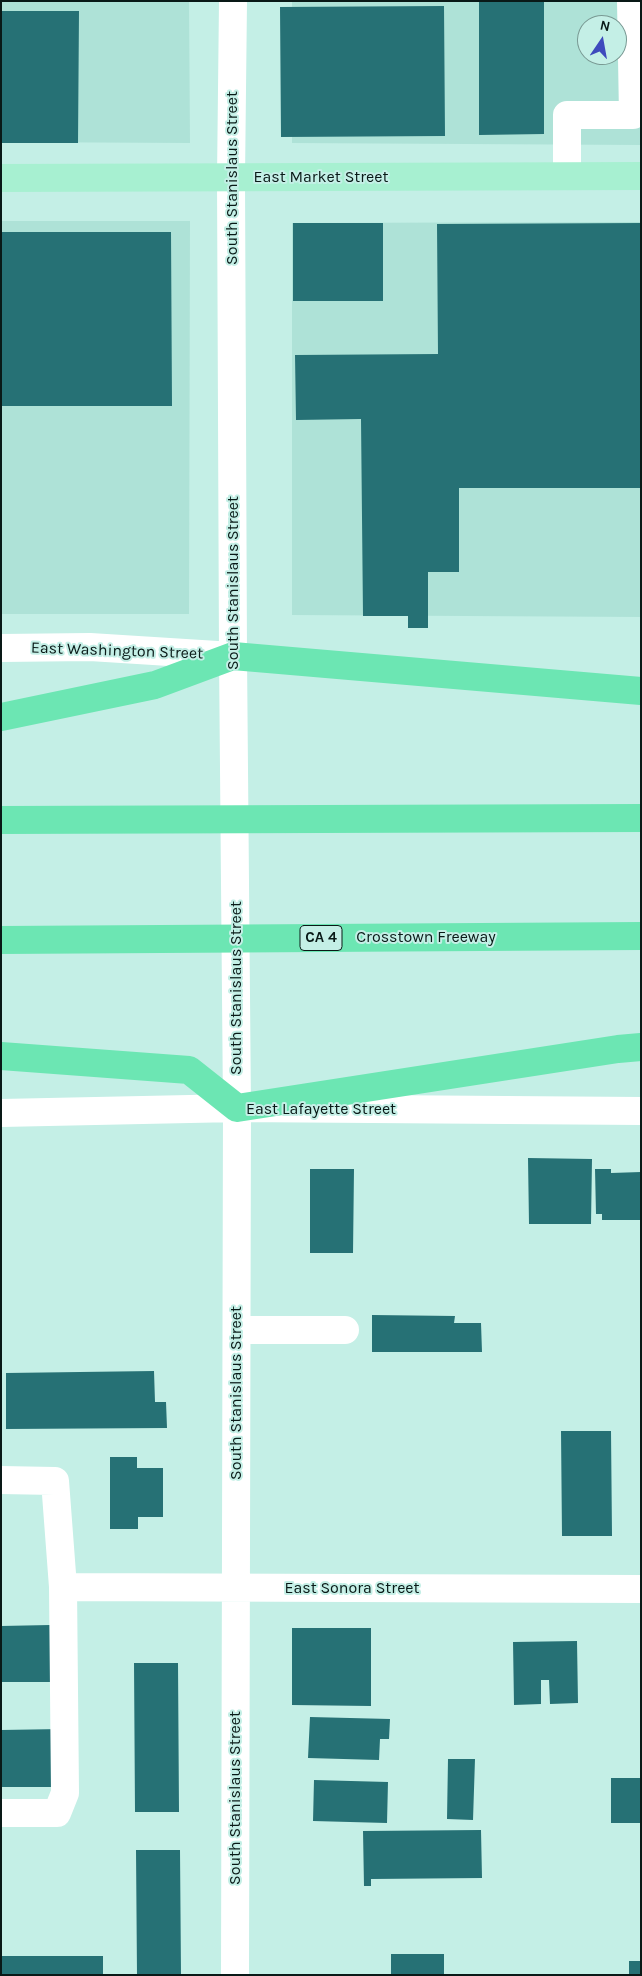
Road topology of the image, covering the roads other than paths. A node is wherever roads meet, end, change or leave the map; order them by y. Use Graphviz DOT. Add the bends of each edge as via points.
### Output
graph roads {
  1 [pos="233,1"];
  2 [pos="631,1"];
  3 [pos="637,115"];
  4 [pos="567,176"];
  5 [pos="641,176"];
  6 [pos="1,178"];
  7 [pos="231,178"];
  8 [pos="1,648"];
  9 [pos="233,656"];
  10 [pos="641,691"];
  11 [pos="1,717"];
  12 [pos="641,818"];
  13 [pos="1,820"];
  14 [pos="641,936"];
  15 [pos="1,940"];
  16 [pos="641,1048"];
  17 [pos="1,1056"];
  18 [pos="237,1108"];
  19 [pos="641,1111"];
  20 [pos="1,1113"];
  21 [pos="237,1330"];
  22 [pos="345,1330"];
  23 [pos="1,1480"];
  24 [pos="63,1587"];
  25 [pos="236,1588"];
  26 [pos="641,1588"];
  27 [pos="1,1813"];
  28 [pos="235,1975"];
  1 -- 7 [label="street, South Stanislaus Street"];
  2 -- 3 [label="street"];
  3 -- 4 [label="street" via="567,115"];
  4 -- 5 [label="main road, East Market Street"];
  4 -- 7 [label="main road, East Market Street"];
  6 -- 7 [label="main road, East Market Street"];
  7 -- 9 [label="street, South Stanislaus Street"];
  8 -- 9 [label="street, East Washington Street" via="90,648"];
  9 -- 10 [label="highway"];
  9 -- 11 [label="highway" via="155,685"];
  9 -- 18 [label="street, South Stanislaus Street"];
  12 -- 13 [label="highway"];
  14 -- 15 [label="highway, Crosstown Freeway / CA 4"];
  16 -- 18 [label="highway"];
  17 -- 18 [label="highway" via="189,1070"];
  18 -- 19 [label="street, East Lafayette Street"];
  18 -- 20 [label="street, East Lafayette Street"];
  18 -- 21 [label="street, South Stanislaus Street"];
  21 -- 22 [label="street"];
  21 -- 25 [label="street, South Stanislaus Street"];
  23 -- 24 [label="street" via="54,1480"];
  24 -- 25 [label="street, East Sonora Street"];
  24 -- 27 [label="street" via="65,1793 57,1813"];
  25 -- 26 [label="street, East Sonora Street"];
  25 -- 28 [label="street, South Stanislaus Street"];
}
